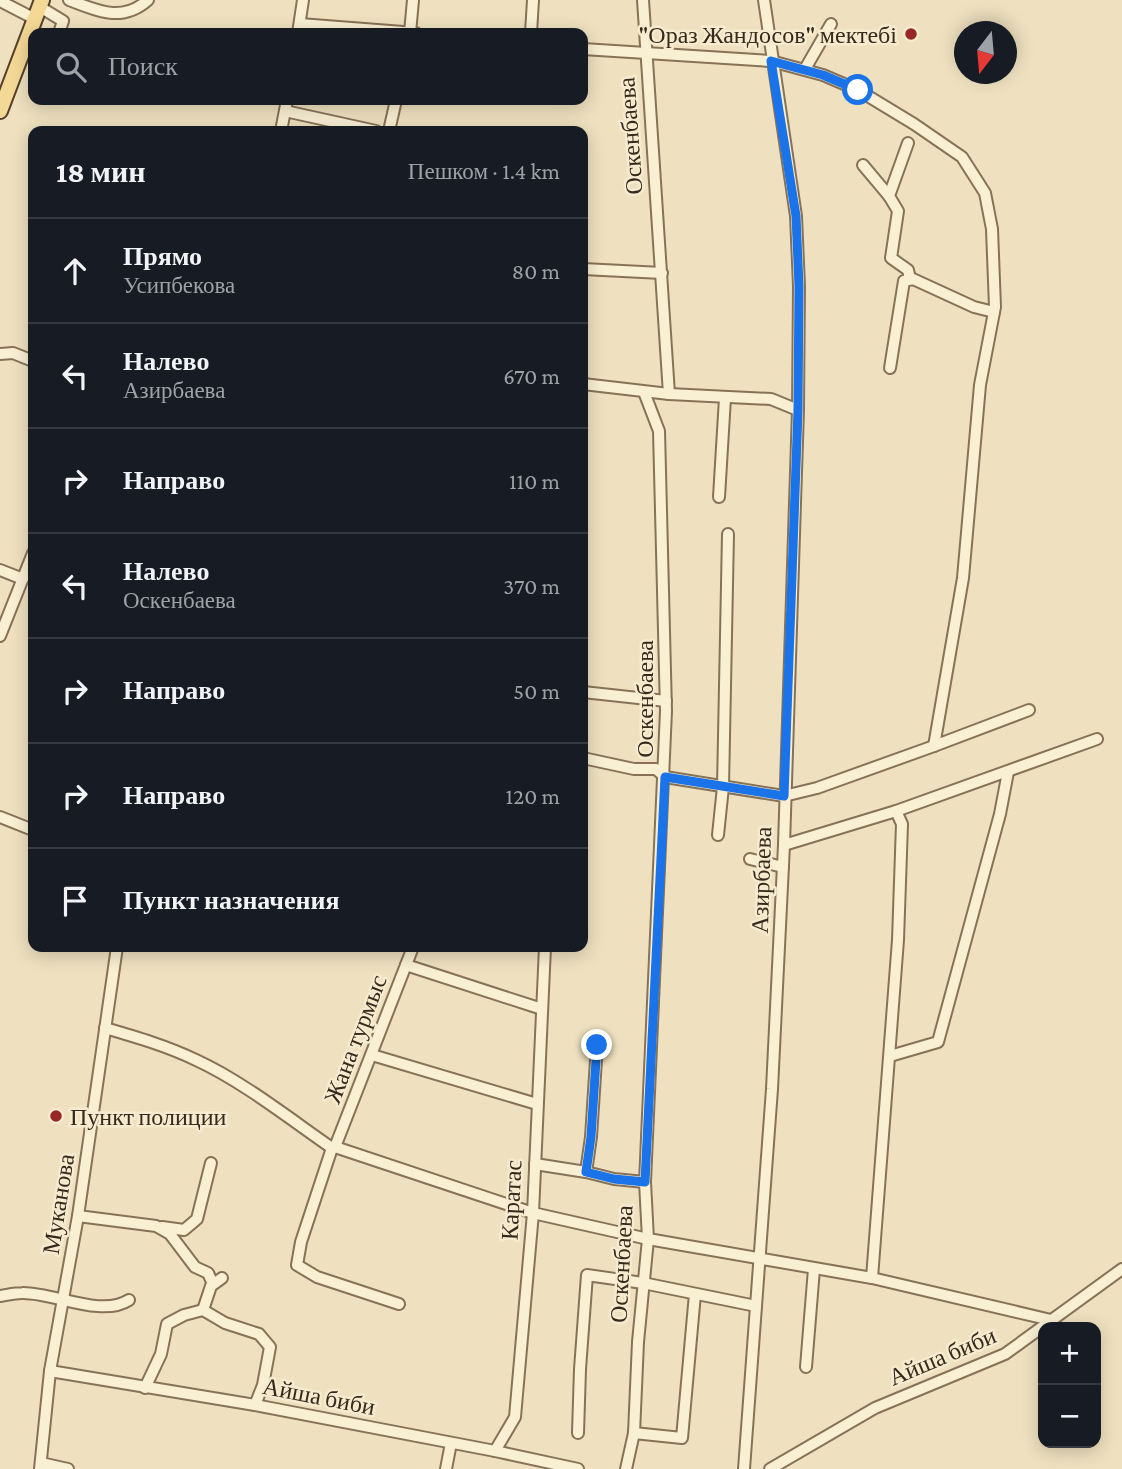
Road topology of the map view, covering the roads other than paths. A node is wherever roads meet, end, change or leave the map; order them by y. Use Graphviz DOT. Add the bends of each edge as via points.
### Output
graph roads {
  1 [pos="69,0"];
  2 [pos="148,0"];
  3 [pos="303,0"];
  4 [pos="413,0"];
  5 [pos="533,0"];
  6 [pos="643,0"];
  7 [pos="764,0"];
  8 [pos="0,1"];
  9 [pos="39,9"];
  10 [pos="831,24"];
  11 [pos="33,28"];
  12 [pos="61,28"];
  13 [pos="299,28"];
  14 [pos="410,28"];
  15 [pos="531,28"];
  16 [pos="28,44"];
  17 [pos="588,49"];
  18 [pos="645,54"];
  19 [pos="771,61"];
  20 [pos="805,69"];
  21 [pos="2,102"];
  22 [pos="395,105"];
  23 [pos="286,106"];
  24 [pos="282,126"];
  25 [pos="358,126"];
  26 [pos="390,126"];
  27 [pos="908,143"];
  28 [pos="863,165"];
  29 [pos="890,196"];
  30 [pos="588,269"];
  31 [pos="662,273"];
  32 [pos="910,279"];
  33 [pos="994,312"];
  34 [pos="0,354"];
  35 [pos="28,359"];
  36 [pos="890,368"];
  37 [pos="588,384"];
  38 [pos="644,392"];
  39 [pos="669,394"];
  40 [pos="726,398"];
  41 [pos="798,410"];
  42 [pos="719,497"];
  43 [pos="728,534"];
  44 [pos="28,566"];
  45 [pos="0,570"];
  46 [pos="23,579"];
  47 [pos="0,636"];
  48 [pos="588,693"];
  49 [pos="666,701"];
  50 [pos="1029,710"];
  51 [pos="1097,739"];
  52 [pos="934,746"];
  53 [pos="588,759"];
  54 [pos="1008,772"];
  55 [pos="665,777"];
  56 [pos="723,787"];
  57 [pos="784,796"];
  58 [pos="896,811"];
  59 [pos="0,817"];
  60 [pos="28,828"];
  61 [pos="718,835"];
  62 [pos="784,845"];
  63 [pos="750,859"];
  64 [pos="783,867"];
  65 [pos="116,952"];
  66 [pos="410,952"];
  67 [pos="545,952"];
  68 [pos="406,965"];
  69 [pos="542,1009"];
  70 [pos="104,1028"];
  71 [pos="597,1045"];
  72 [pos="372,1055"];
  73 [pos="890,1056"];
  74 [pos="537,1104"];
  75 [pos="334,1147"];
  76 [pos="211,1163"];
  77 [pos="535,1164"];
  78 [pos="586,1172"];
  79 [pos="645,1182"];
  80 [pos="533,1213"];
  81 [pos="78,1216"];
  82 [pos="156,1226"];
  83 [pos="648,1239"];
  84 [pos="759,1259"];
  85 [pos="814,1269"];
  86 [pos="1122,1269"];
  87 [pos="872,1278"];
  88 [pos="643,1283"];
  89 [pos="695,1294"];
  90 [pos="0,1296"];
  91 [pos="129,1300"];
  92 [pos="63,1301"];
  93 [pos="399,1304"];
  94 [pos="756,1306"];
  95 [pos="203,1310"];
  96 [pos="1051,1320"];
  97 [pos="806,1367"];
  98 [pos="50,1371"];
  99 [pos="145,1388"];
  100 [pos="255,1405"];
  101 [pos="578,1433"];
  102 [pos="634,1433"];
  103 [pos="451,1443"];
  104 [pos="495,1451"];
  105 [pos="40,1466"];
  106 [pos="68,1469"];
  107 [pos="446,1469"];
  108 [pos="578,1469"];
  109 [pos="626,1469"];
  110 [pos="744,1469"];
  111 [pos="770,1469"];
  1 -- 2 [label="street" via="116,15"];
  3 -- 13 [label="street"];
  4 -- 14 [label="street"];
  5 -- 15 [label="street"];
  6 -- 18 [label="street, Оскенбаева"];
  7 -- 19 [label="street, Азирбаева"];
  8 -- 9 [label="street"];
  9 -- 11 [label="main road"];
  9 -- 12 [label="street" via="63,22"];
  10 -- 20 [label="street"];
  16 -- 21 [label="main road"];
  17 -- 18 [label="street"];
  18 -- 19 [label="street"];
  18 -- 31 [label="street, Оскенбаева"];
  19 -- 20 [label="street"];
  19 -- 41 [label="street, Азирбаева" via="796,216"];
  20 -- 33 [label="street" via="858,90 962,157 985,193 992,229"];
  22 -- 26 [label="street"];
  23 -- 24 [label="street"];
  23 -- 25 [label="street"];
  27 -- 29 [label="street"];
  28 -- 29 [label="street"];
  29 -- 32 [label="street" via="898,211 891,258 908,270"];
  30 -- 31 [label="street"];
  31 -- 39 [label="street, Оскенбаева"];
  32 -- 33 [label="street"];
  32 -- 36 [label="street" via="904,281"];
  33 -- 52 [label="street" via="980,385 963,578"];
  34 -- 35 [label="street"];
  37 -- 38 [label="street"];
  38 -- 39 [label="street"];
  38 -- 49 [label="street, Оскенбаева" via="659,431"];
  39 -- 40 [label="street"];
  40 -- 41 [label="street" via="771,399"];
  40 -- 42 [label="street"];
  41 -- 57 [label="street, Азирбаева"];
  43 -- 56 [label="street"];
  44 -- 46 [label="street"];
  45 -- 46 [label="street"];
  46 -- 47 [label="street"];
  48 -- 49 [label="street"];
  49 -- 55 [label="street, Оскенбаева"];
  50 -- 52 [label="street"];
  51 -- 54 [label="street"];
  52 -- 57 [label="street"];
  53 -- 55 [label="street" via="656,769"];
  54 -- 58 [label="street"];
  54 -- 73 [label="street" via="938,1042"];
  55 -- 56 [label="street"];
  55 -- 79 [label="street, Оскенбаева"];
  56 -- 57 [label="street"];
  56 -- 61 [label="street"];
  57 -- 62 [label="street, Азирбаева"];
  58 -- 62 [label="street"];
  58 -- 73 [label="street" via="902,824"];
  59 -- 60 [label="street"];
  62 -- 64 [label="street, Азирбаева"];
  63 -- 64 [label="street"];
  64 -- 84 [label="street, Азирбаева"];
  65 -- 70 [label="street, Муканова"];
  66 -- 68 [label="street, Жана турмыс"];
  67 -- 69 [label="street, Каратас"];
  68 -- 69 [label="street"];
  68 -- 72 [label="street, Жана турмыс"];
  69 -- 74 [label="street, Каратас"];
  70 -- 75 [label="street" via="197,1060"];
  70 -- 81 [label="street, Муканова"];
  71 -- 78 [label="street"];
  72 -- 74 [label="street"];
  72 -- 75 [label="street, Жана турмыс"];
  73 -- 87 [label="street"];
  74 -- 77 [label="street, Каратас"];
  75 -- 80 [label="street"];
  75 -- 93 [label="street, Жана турмыс" via="297,1265 317,1277"];
  76 -- 82 [label="street" via="197,1219 184,1230"];
  77 -- 78 [label="street"];
  77 -- 80 [label="street, Каратас"];
  78 -- 79 [label="street"];
  79 -- 83 [label="street, Оскенбаева"];
  80 -- 83 [label="street"];
  80 -- 104 [label="street, Каратас" via="515,1417"];
  81 -- 82 [label="street"];
  81 -- 92 [label="street, Муканова"];
  82 -- 95 [label="street" via="170,1234 195,1267 217,1281"];
  83 -- 84 [label="street"];
  83 -- 88 [label="street, Оскенбаева"];
  84 -- 85 [label="street"];
  84 -- 94 [label="street, Азирбаева"];
  85 -- 87 [label="street"];
  85 -- 97 [label="street"];
  86 -- 96 [label="street, Айша биби"];
  87 -- 96 [label="street"];
  88 -- 89 [label="street"];
  88 -- 101 [label="street" via="587,1275"];
  88 -- 102 [label="street, Оскенбаева"];
  89 -- 94 [label="street"];
  89 -- 102 [label="street" via="682,1438"];
  90 -- 92 [label="street" via="23,1293"];
  91 -- 92 [label="street" via="119,1307"];
  92 -- 98 [label="street, Муканова"];
  94 -- 110 [label="street, Азирбаева"];
  95 -- 99 [label="street" via="167,1324 161,1354"];
  95 -- 100 [label="street" via="259,1334 270,1347"];
  96 -- 111 [label="street, Айша биби" via="1005,1354 874,1408"];
  98 -- 99 [label="street, Айша биби"];
  98 -- 105 [label="street, Муканова"];
  99 -- 100 [label="street, Айша биби"];
  100 -- 103 [label="street, Айша биби"];
  102 -- 109 [label="street, Оскенбаева"];
  103 -- 104 [label="street, Айша биби"];
  103 -- 107 [label="street"];
  104 -- 108 [label="street, Айша биби"];
  105 -- 106 [label="street"];
}
